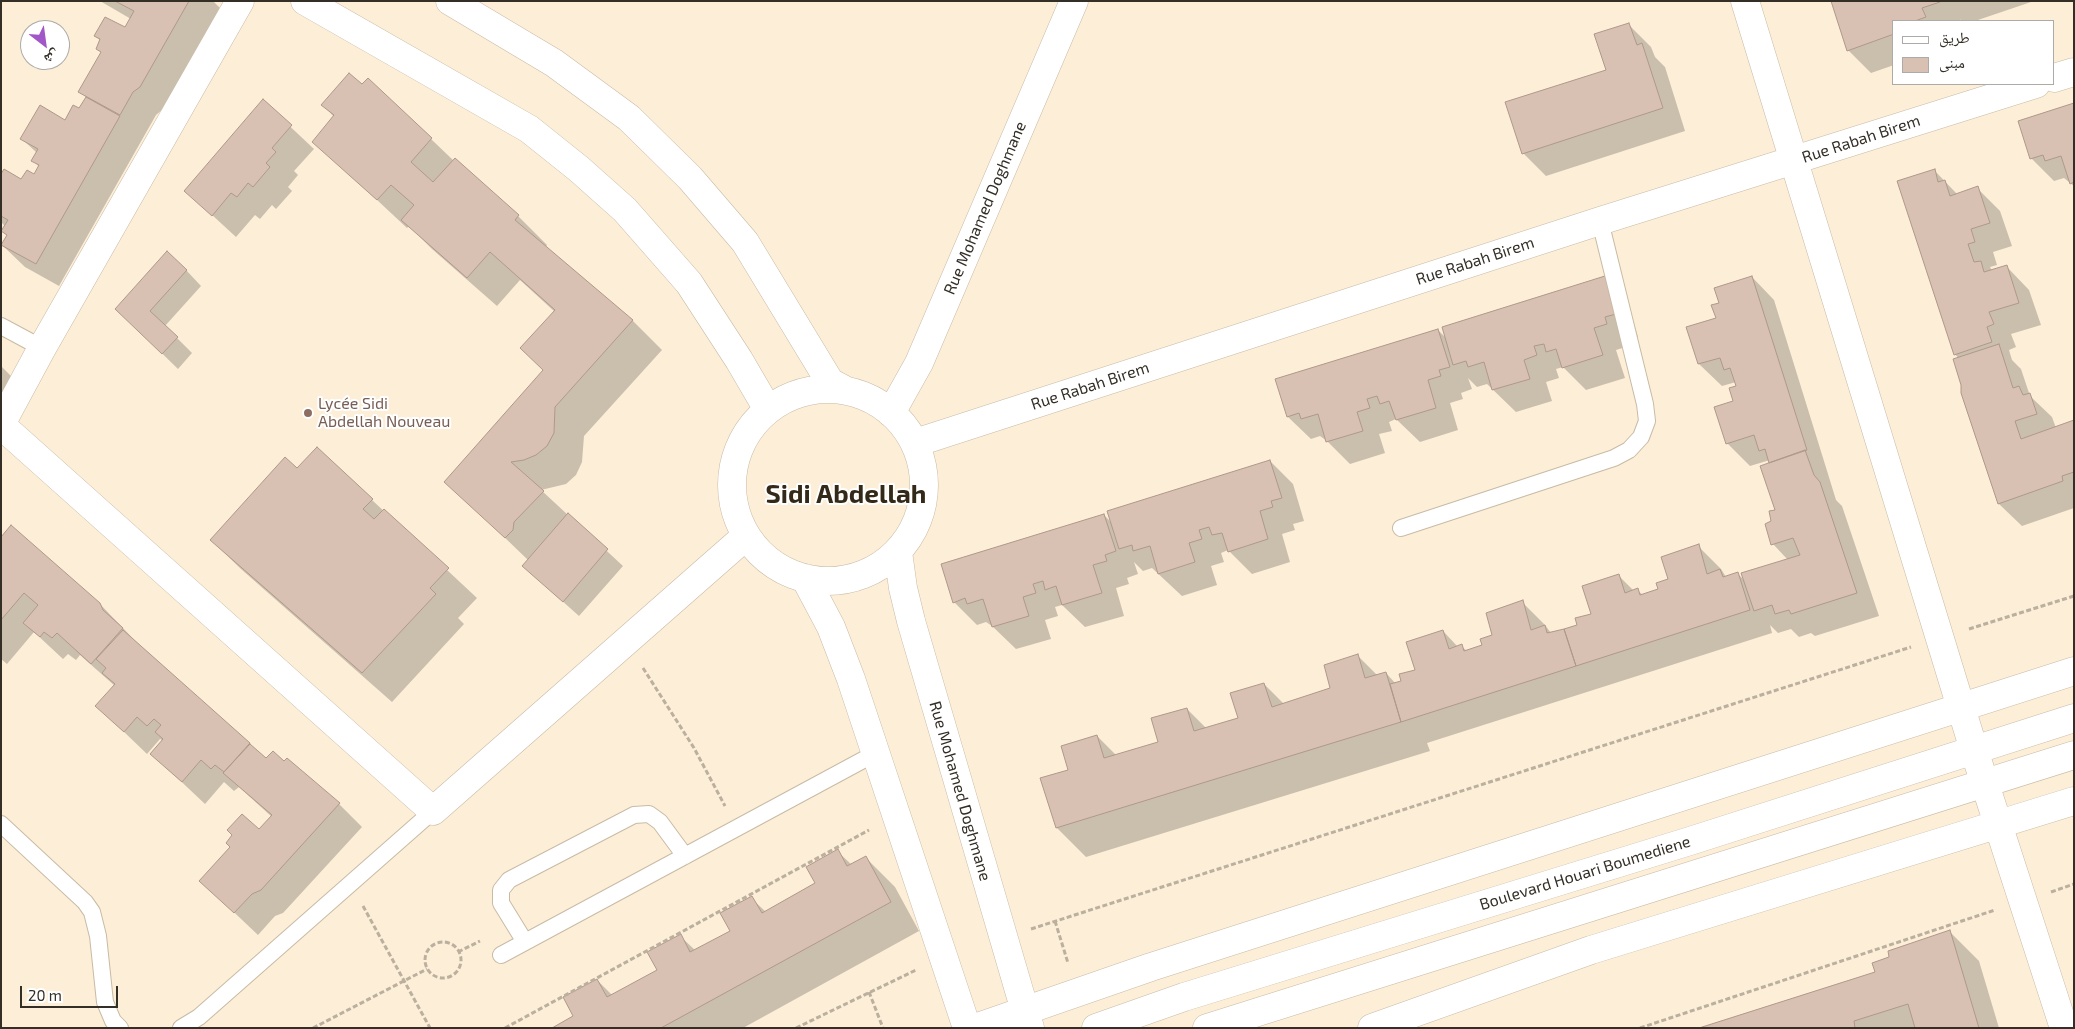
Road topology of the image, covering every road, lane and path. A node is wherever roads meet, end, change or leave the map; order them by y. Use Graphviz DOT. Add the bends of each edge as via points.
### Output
graph roads {
  1 [pos="240,1"];
  2 [pos="305,1"];
  3 [pos="450,1"];
  4 [pos="1074,1"];
  5 [pos="1745,1"];
  6 [pos="2074,72"];
  7 [pos="2055,78"];
  8 [pos="2033,85"];
  9 [pos="1795,161"];
  10 [pos="1600,221"];
  11 [pos="1,326"];
  12 [pos="42,348"];
  13 [pos="845,390"];
  14 [pos="767,408"];
  15 [pos="891,413"];
  16 [pos="1,425"];
  17 [pos="915,442"];
  18 [pos="1401,528"];
  19 [pos="746,536"];
  20 [pos="898,552"];
  21 [pos="805,578"];
  22 [pos="2074,596"];
  23 [pos="1940,638"];
  24 [pos="626,642"];
  25 [pos="2074,671"];
  26 [pos="1961,708"];
  27 [pos="2074,718"];
  28 [pos="1974,750"];
  29 [pos="876,753"];
  30 [pos="2074,755"];
  31 [pos="1985,784"];
  32 [pos="2074,801"];
  33 [pos="433,811"];
  34 [pos="896,816"];
  35 [pos="1,824"];
  36 [pos="1998,825"];
  37 [pos="736,828"];
  38 [pos="685,856"];
  39 [pos="350,884"];
  40 [pos="2074,884"];
  41 [pos="2023,901"];
  42 [pos="1055,921"];
  43 [pos="1003,938"];
  44 [pos="525,942"];
  45 [pos="502,955"];
  46 [pos="943,956"];
  47 [pos="427,968"];
  48 [pos="404,979"];
  49 [pos="1077,991"];
  50 [pos="869,992"];
  51 [pos="1028,1018"];
  52 [pos="120,1028"];
  53 [pos="181,1028"];
  54 [pos="312,1028"];
  55 [pos="430,1028"];
  56 [pos="505,1028"];
  57 [pos="796,1028"];
  58 [pos="883,1028"];
  59 [pos="967,1028"];
  60 [pos="975,1028"];
  61 [pos="1096,1028"];
  62 [pos="1207,1028"];
  63 [pos="1372,1028"];
  64 [pos="1640,1028"];
  65 [pos="2064,1028"];
  1 -- 12 [label="street"];
  2 -- 14 [label="street" via="529,129 579,169 625,210 689,283"];
  3 -- 13 [label="street" via="554,63 636,125 690,178 745,242 830,382"];
  4 -- 15 [label="street, Rue Mohamed Doghmane" via="919,363"];
  5 -- 9 [label="street"];
  6 -- 7 [label="street"];
  8 -- 9 [label="street, Rue Rabah Birem"];
  9 -- 10 [label="street, Rue Rabah Birem"];
  9 -- 23 [label="street"];
  10 -- 17 [label="street, Rue Rabah Birem"];
  10 -- 18 [label="lane" via="1645,404 1647,420 1641,437 1629,450 1614,458"];
  11 -- 12 [label="lane"];
  12 -- 16 [label="street"];
  13 -- 14 [label="street" via="822,388 801,392"];
  13 -- 15 [label="street" via="866,396"];
  14 -- 19 [label="street" via="747,431 737,451 732,472 736,516"];
  15 -- 17 [label="street" via="902,422"];
  16 -- 33 [label="street"];
  17 -- 20 [label="street" via="923,466 924,491 920,515"];
  19 -- 21 [label="street" via="760,554 778,568"];
  19 -- 24 [label="street"];
  20 -- 21 [label="street" via="873,570 849,578 825,581"];
  20 -- 43 [label="street, Rue Mohamed Doghmane" via="911,621"];
  21 -- 29 [label="street" via="831,627"];
  22 -- 23 [label="path"];
  23 -- 26 [label="street"];
  23 -- 42 [label="path"];
  24 -- 33 [label="street"];
  24 -- 37 [label="path" via="694,748"];
  25 -- 26 [label="street"];
  26 -- 28 [label="street"];
  26 -- 49 [label="street"];
  27 -- 28 [label="street, Boulevard Houari Boumediene"];
  28 -- 31 [label="street"];
  28 -- 61 [label="street, Boulevard Houari Boumediene" via="1184,997"];
  29 -- 34 [label="street"];
  29 -- 37 [label="lane"];
  30 -- 31 [label="street, Boulevard Houari Boumediene"];
  31 -- 36 [label="street"];
  31 -- 62 [label="street, Boulevard Houari Boumediene"];
  32 -- 36 [label="street"];
  33 -- 39 [label="lane"];
  34 -- 46 [label="street"];
  34 -- 56 [label="path"];
  35 -- 52 [label="lane" via="92,912 105,1002 113,1021"];
  36 -- 41 [label="street"];
  36 -- 63 [label="street" via="1591,950"];
  37 -- 38 [label="lane"];
  38 -- 44 [label="lane"];
  38 -- 44 [label="lane" via="660,822 649,814 634,815 509,880 501,890 501,903"];
  39 -- 48 [label="path"];
  39 -- 53 [label="lane" via="199,1017"];
  40 -- 41 [label="path"];
  41 -- 64 [label="path"];
  41 -- 65 [label="street"];
  42 -- 43 [label="path"];
  42 -- 49 [label="path"];
  43 -- 51 [label="street, Rue Mohamed Doghmane"];
  44 -- 45 [label="lane"];
  46 -- 50 [label="path"];
  46 -- 59 [label="street"];
  47 -- 47 [label="path" via="435,977 448,978 458,970 460,958 455,947 443,943 432,946 425,956"];
  47 -- 48 [label="path"];
  48 -- 54 [label="path"];
  48 -- 55 [label="path"];
  49 -- 51 [label="street"];
  50 -- 57 [label="path"];
  50 -- 58 [label="path"];
  51 -- 60 [label="street"];
}
